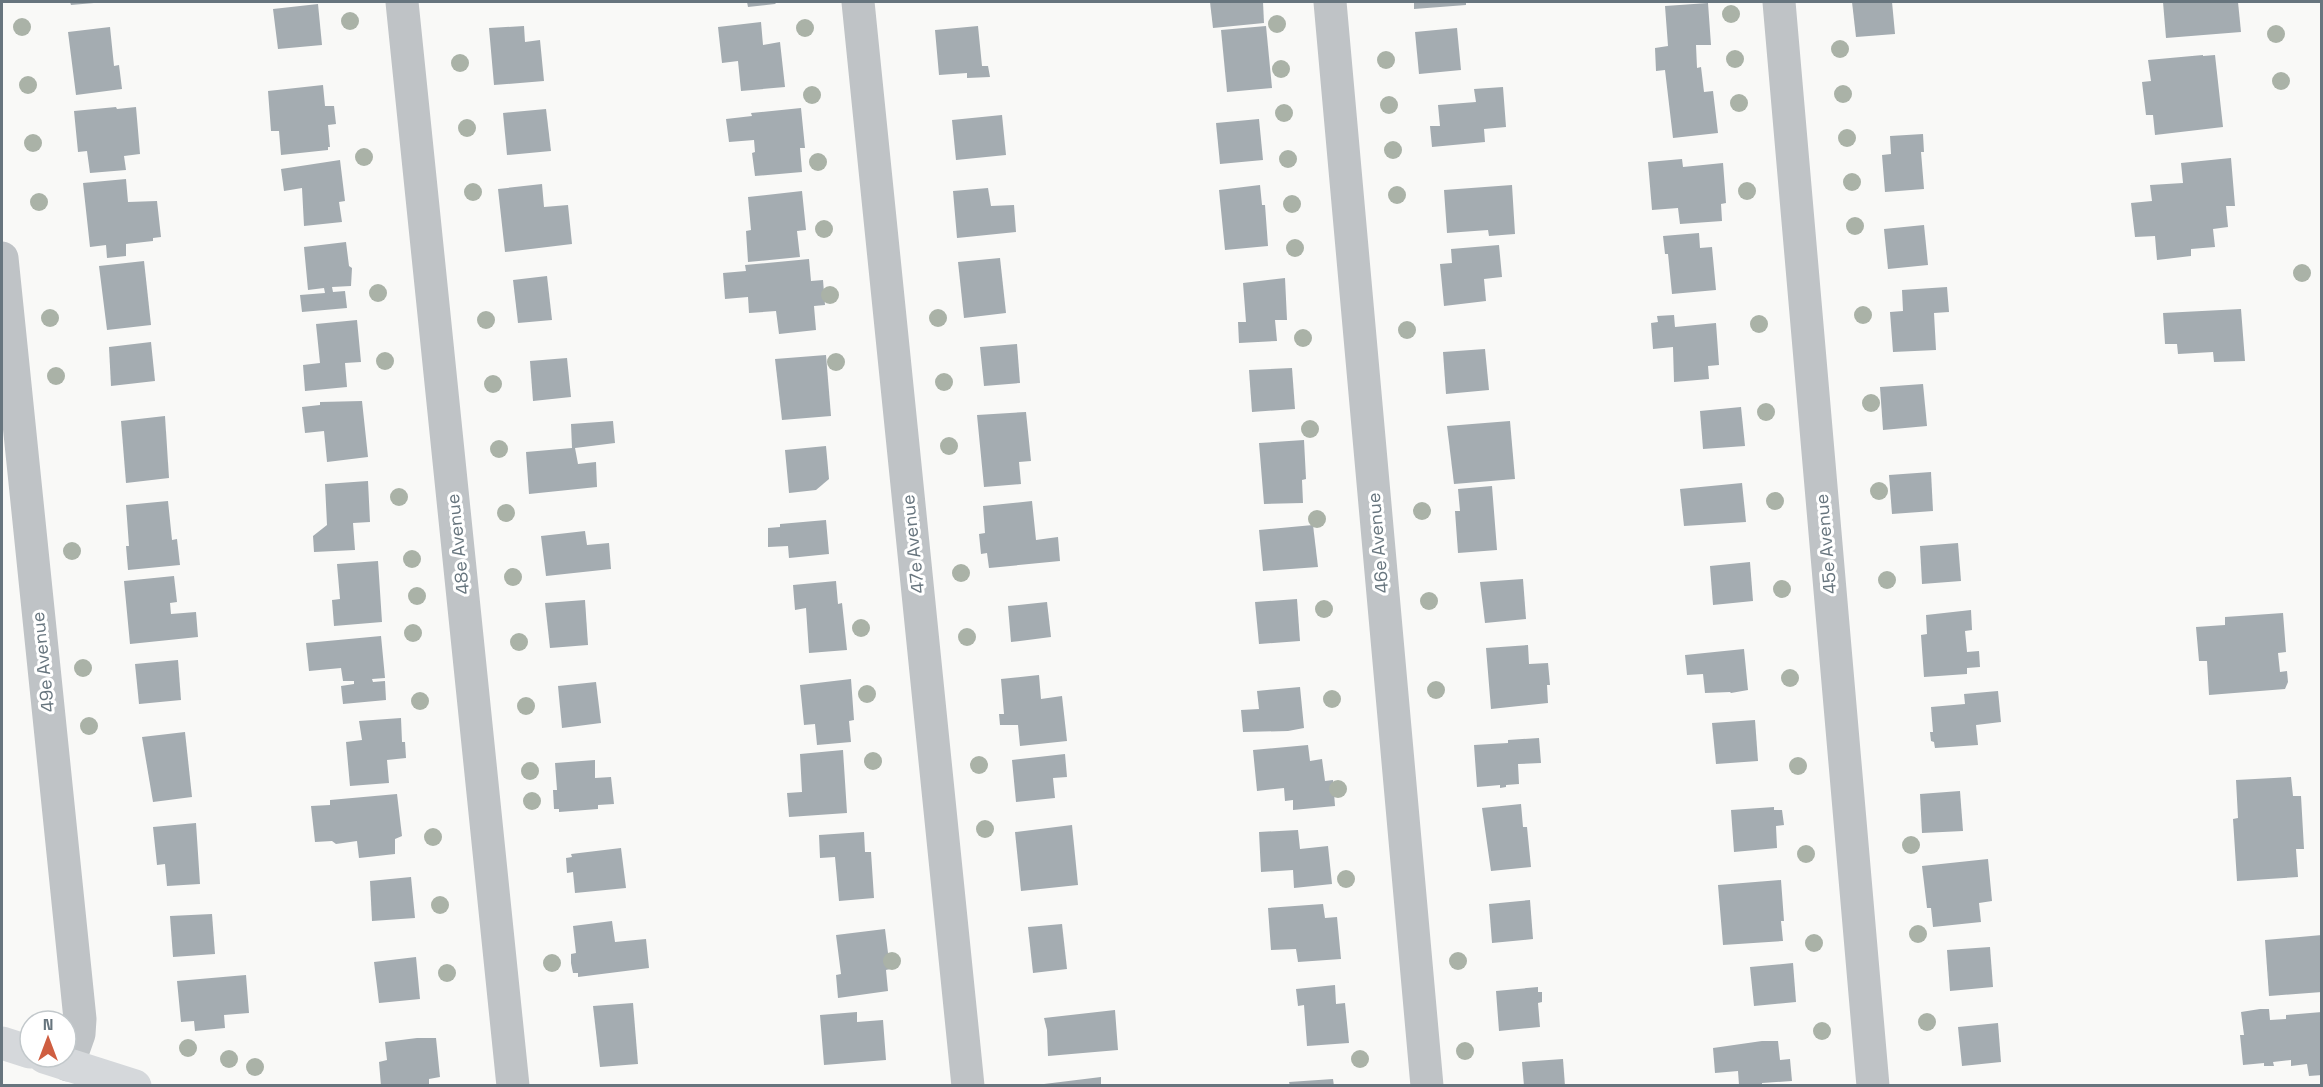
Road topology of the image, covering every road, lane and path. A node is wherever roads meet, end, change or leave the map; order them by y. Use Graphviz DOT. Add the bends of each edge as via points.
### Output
graph roads {
  1 [pos="402,2"];
  2 [pos="858,2"];
  3 [pos="1330,2"];
  4 [pos="1779,2"];
  5 [pos="2,258"];
  6 [pos="78,1035"];
  7 [pos="2,1043"];
  8 [pos="18,1048"];
  9 [pos="78,1068"];
  10 [pos="135,1086"];
  11 [pos="513,1086"];
  12 [pos="968,1086"];
  13 [pos="1427,1086"];
  14 [pos="1874,1086"];
  1 -- 11 [label="street, 48e Avenue"];
  2 -- 12 [label="street, 47e Avenue"];
  3 -- 13 [label="street, 46e Avenue"];
  4 -- 14 [label="street, 45e Avenue"];
  5 -- 6 [label="street, 49e Avenue" via="80,1018"];
  7 -- 8 [label="main road"];
  9 -- 10 [label="main road"];
}
